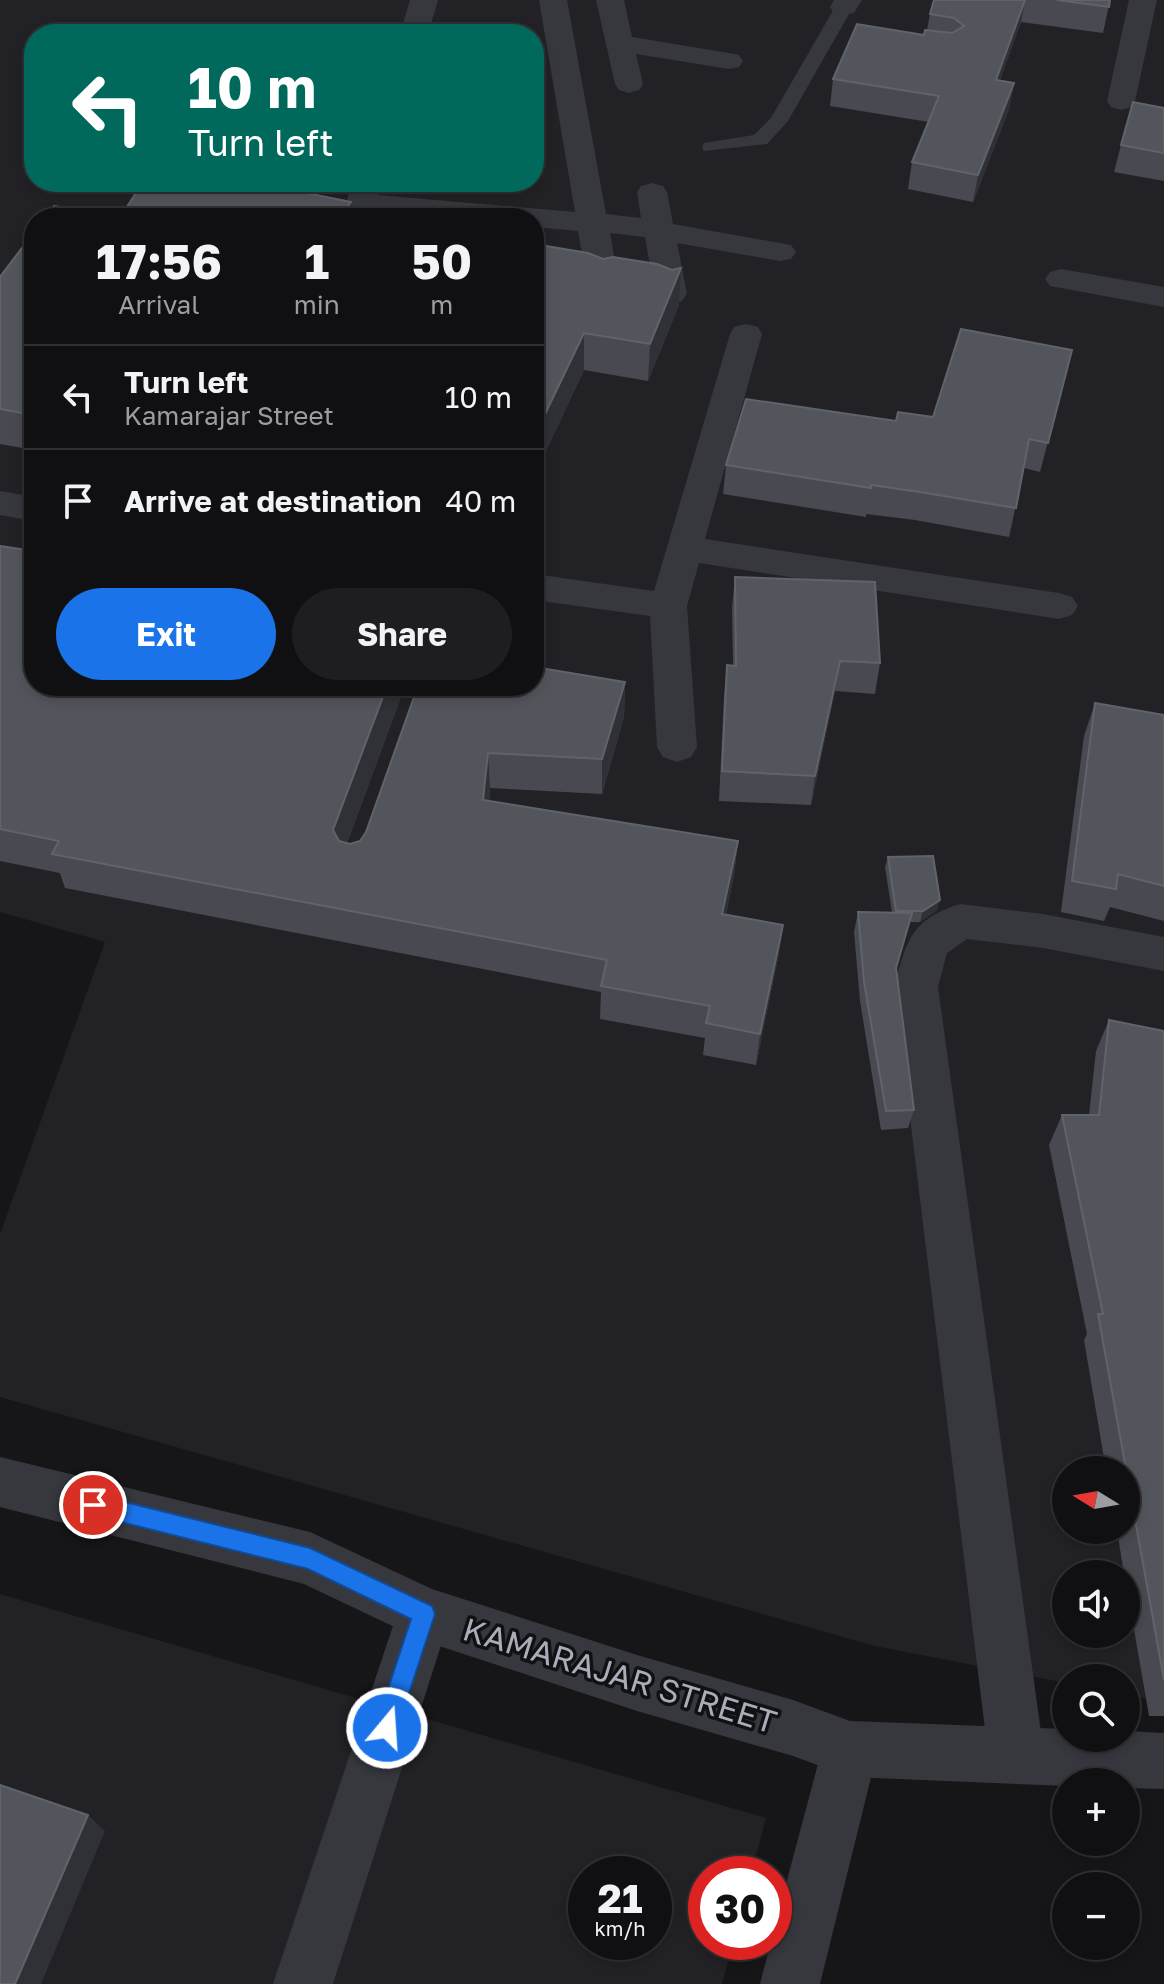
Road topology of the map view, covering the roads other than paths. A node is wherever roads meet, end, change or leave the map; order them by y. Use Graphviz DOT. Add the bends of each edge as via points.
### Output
graph roads {
  1 [pos="424,0"];
  2 [pos="553,0"];
  3 [pos="610,0"];
  4 [pos="1143,0"];
  5 [pos="846,3"];
  6 [pos="417,24"];
  7 [pos="828,35"];
  8 [pos="849,38"];
  9 [pos="619,43"];
  10 [pos="729,61"];
  11 [pos="629,84"];
  12 [pos="1121,101"];
  13 [pos="711,147"];
  14 [pos="364,192"];
  15 [pos="652,192"];
  16 [pos="419,208"];
  17 [pos="544,219"];
  18 [pos="592,222"];
  19 [pos="660,231"];
  20 [pos="780,252"];
  21 [pos="1061,279"];
  22 [pos="603,283"];
  23 [pos="671,294"];
  24 [pos="1164,297"];
  25 [pos="746,334"];
  26 [pos="0,503"];
  27 [pos="24,507"];
  28 [pos="685,548"];
  29 [pos="544,588"];
  30 [pos="668,606"];
  31 [pos="1059,606"];
  32 [pos="677,747"];
  33 [pos="1164,954"];
  34 [pos="0,1482"];
  35 [pos="424,1614"];
  36 [pos="850,1749"];
  37 [pos="1016,1754"];
  38 [pos="1164,1761"];
  39 [pos="303,1984"];
  40 [pos="790,1984"];
  1 -- 6 [label="street"];
  2 -- 18 [label="street"];
  3 -- 9 [label="street"];
  4 -- 12 [label="street"];
  5 -- 7 [label="lane"];
  7 -- 8 [label="lane"];
  7 -- 13 [label="lane" via="779,121 760,140"];
  9 -- 10 [label="street"];
  9 -- 11 [label="street"];
  14 -- 16 [label="street" via="361,203"];
  15 -- 19 [label="street"];
  17 -- 18 [label="street"];
  18 -- 19 [label="street"];
  18 -- 22 [label="street"];
  19 -- 20 [label="street"];
  19 -- 23 [label="street"];
  21 -- 24 [label="street"];
  25 -- 28 [label="street"];
  26 -- 27 [label="street"];
  28 -- 30 [label="street"];
  28 -- 31 [label="street"];
  29 -- 30 [label="street"];
  30 -- 32 [label="street"];
  33 -- 37 [label="street" via="960,921 928,943 916,987"];
  34 -- 35 [label="street, KAMARAJAR STREET" via="310,1559"];
  35 -- 36 [label="street, KAMARAJAR STREET"];
  35 -- 39 [label="street"];
  36 -- 37 [label="street, KAMARAJAR STREET"];
  36 -- 40 [label="street"];
  37 -- 38 [label="street, KAMARAJAR STREET"];
}
